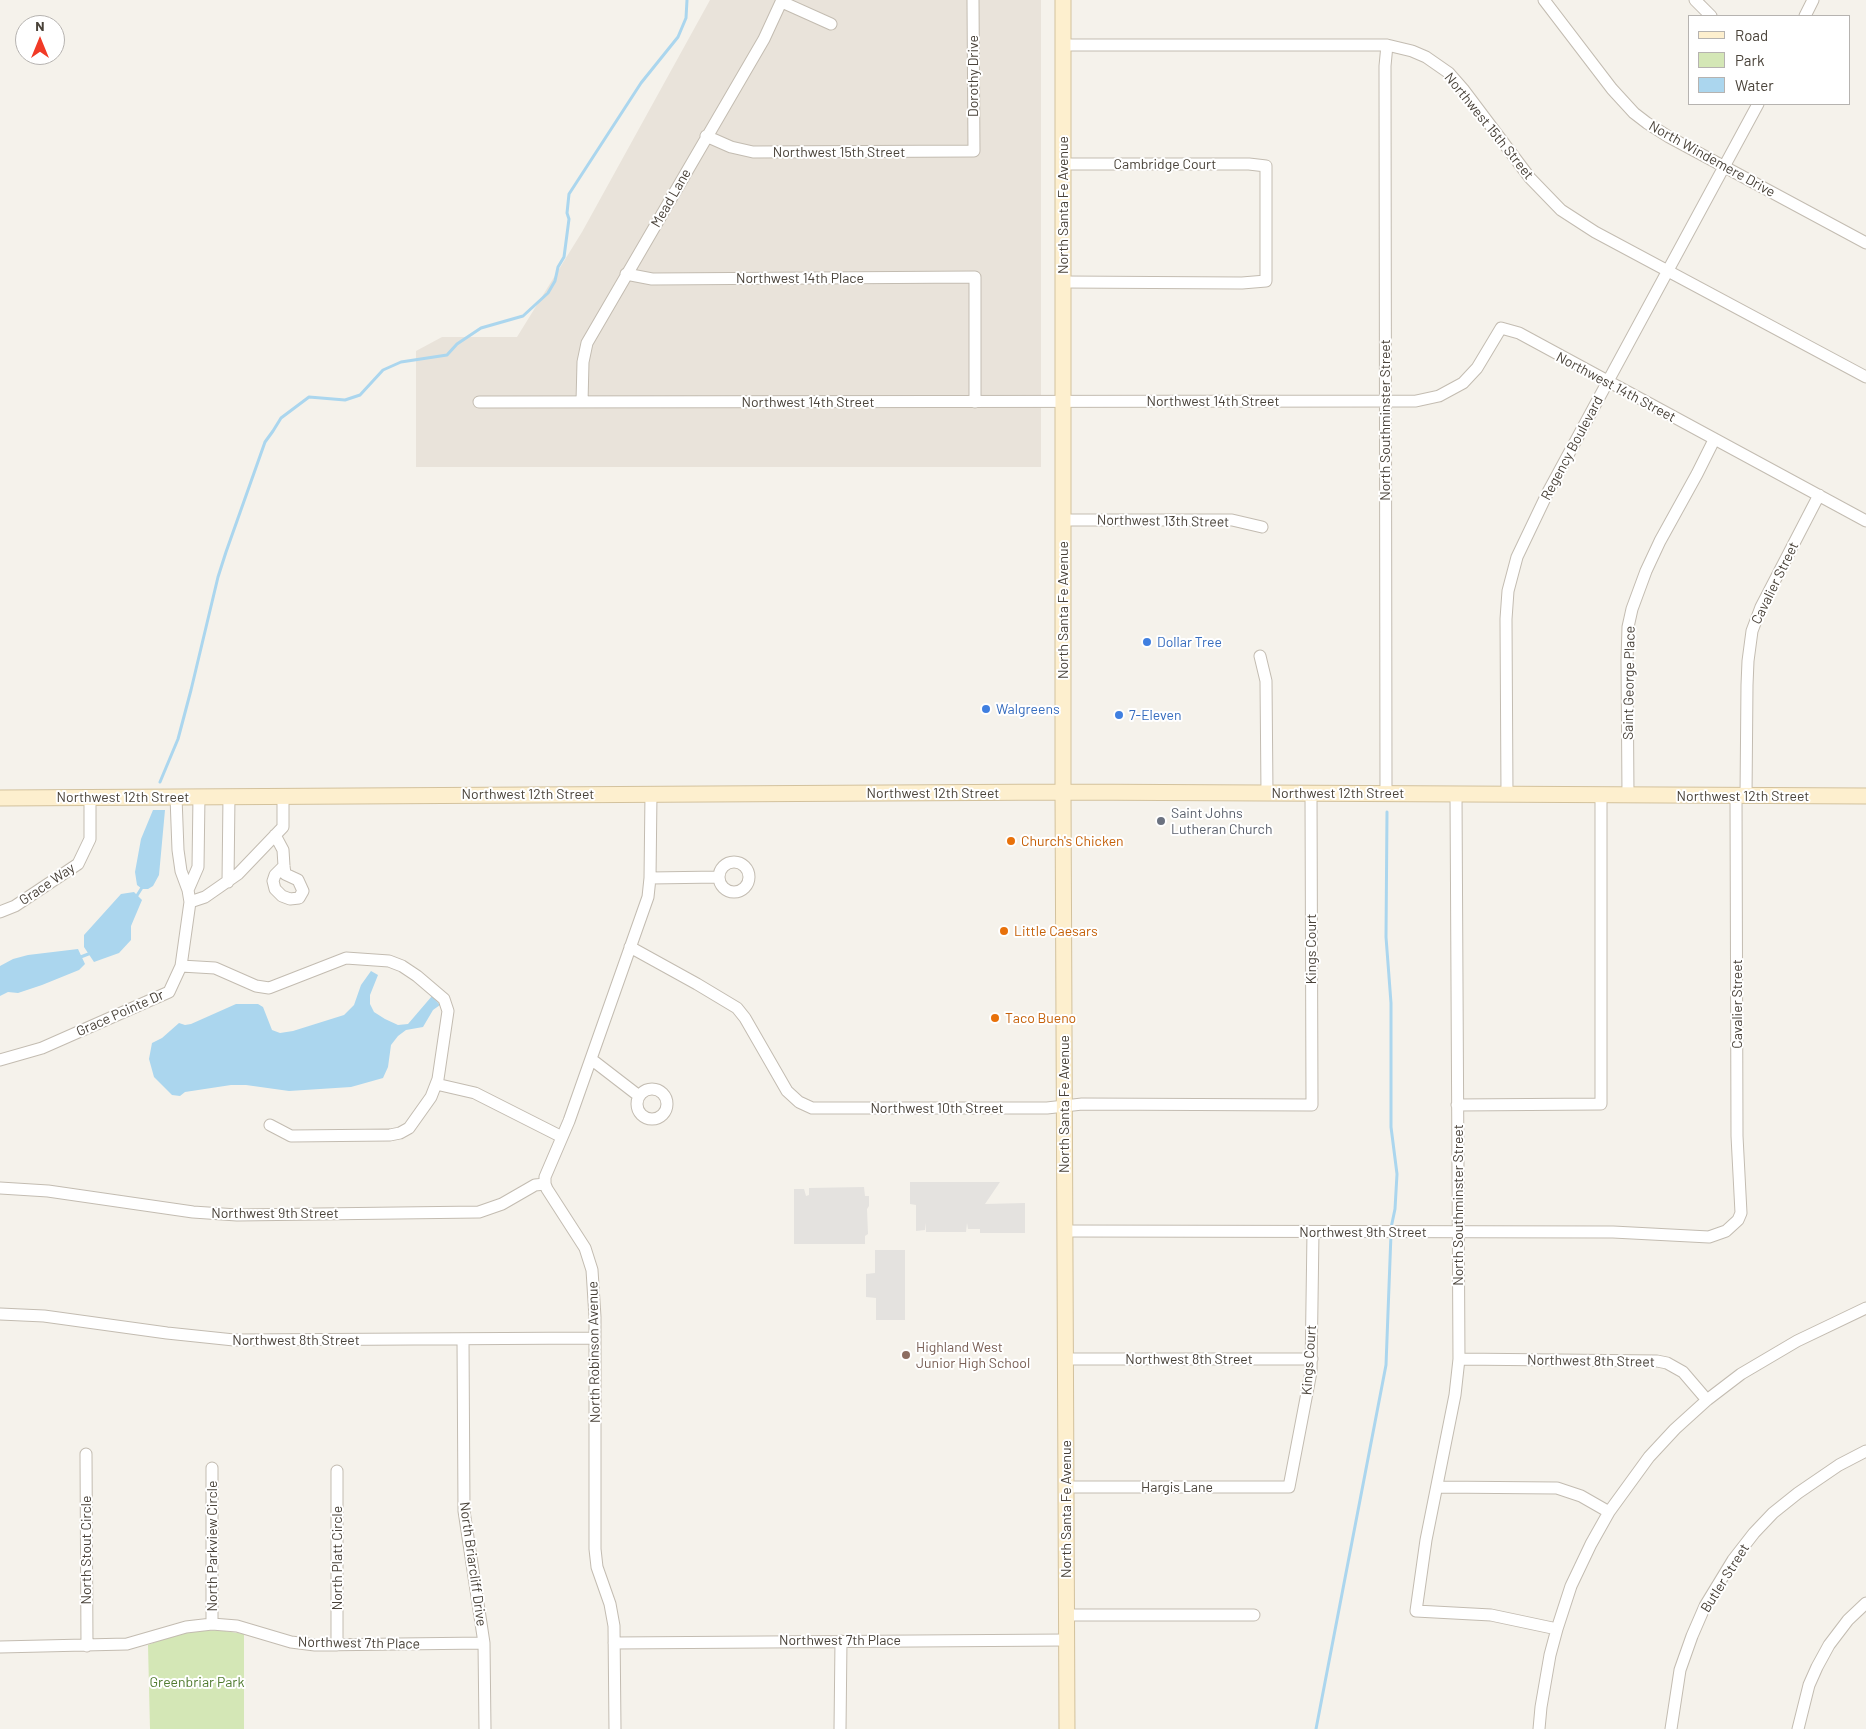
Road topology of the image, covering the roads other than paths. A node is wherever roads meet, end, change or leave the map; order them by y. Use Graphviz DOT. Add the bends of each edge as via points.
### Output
graph roads {
  1 [pos="973,0"];
  2 [pos="1063,0"];
  3 [pos="1544,0"];
  4 [pos="1694,0"];
  5 [pos="1813,0"];
  6 [pos="782,1"];
  7 [pos="1711,15"];
  8 [pos="1806,15"];
  9 [pos="831,24"];
  10 [pos="1063,45"];
  11 [pos="1387,45"];
  12 [pos="1757,105"];
  13 [pos="706,136"];
  14 [pos="974,151"];
  15 [pos="1063,164"];
  16 [pos="1724,167"];
  17 [pos="1866,243"];
  18 [pos="1667,270"];
  19 [pos="626,274"];
  20 [pos="1064,282"];
  21 [pos="1866,377"];
  22 [pos="1608,382"];
  23 [pos="1385,401"];
  24 [pos="480,402"];
  25 [pos="582,402"];
  26 [pos="975,402"];
  27 [pos="1063,402"];
  28 [pos="1714,440"];
  29 [pos="1819,495"];
  30 [pos="1063,520"];
  31 [pos="1866,521"];
  32 [pos="1262,527"];
  33 [pos="1260,656"];
  34 [pos="1063,792"];
  35 [pos="1267,793"];
  36 [pos="1311,793"];
  37 [pos="651,794"];
  38 [pos="1386,794"];
  39 [pos="1456,794"];
  40 [pos="1507,795"];
  41 [pos="1601,795"];
  42 [pos="1628,795"];
  43 [pos="176,796"];
  44 [pos="199,796"];
  45 [pos="229,796"];
  46 [pos="283,796"];
  47 [pos="1741,796"];
  48 [pos="1866,796"];
  49 [pos="86,797"];
  50 [pos="0,798"];
  51 [pos="275,835"];
  52 [pos="284,866"];
  53 [pos="719,877"];
  54 [pos="650,878"];
  55 [pos="228,882"];
  56 [pos="188,890"];
  57 [pos="190,902"];
  58 [pos="0,912"];
  59 [pos="630,947"];
  60 [pos="181,966"];
  61 [pos="591,1059"];
  62 [pos="0,1060"];
  63 [pos="436,1084"];
  64 [pos="640,1096"];
  65 [pos="1312,1105"];
  66 [pos="1457,1105"];
  67 [pos="1064,1106"];
  68 [pos="270,1125"];
  69 [pos="562,1137"];
  70 [pos="545,1184"];
  71 [pos="0,1188"];
  72 [pos="1741,1213"];
  73 [pos="1065,1231"];
  74 [pos="1313,1232"];
  75 [pos="1457,1232"];
  76 [pos="1866,1308"];
  77 [pos="0,1314"];
  78 [pos="594,1338"];
  79 [pos="463,1339"];
  80 [pos="1065,1359"];
  81 [pos="1459,1359"];
  82 [pos="1312,1360"];
  83 [pos="1707,1400"];
  84 [pos="1866,1452"];
  85 [pos="86,1454"];
  86 [pos="212,1468"];
  87 [pos="337,1471"];
  88 [pos="1437,1486"];
  89 [pos="1066,1487"];
  90 [pos="1289,1487"];
  91 [pos="1609,1512"];
  92 [pos="1866,1603"];
  93 [pos="1066,1615"];
  94 [pos="1254,1615"];
  95 [pos="212,1624"];
  96 [pos="1557,1629"];
  97 [pos="841,1640"];
  98 [pos="1066,1640"];
  99 [pos="614,1643"];
  100 [pos="484,1644"];
  101 [pos="337,1645"];
  102 [pos="87,1646"];
  103 [pos="0,1647"];
  104 [pos="484,1729"];
  105 [pos="615,1729"];
  106 [pos="840,1729"];
  107 [pos="1067,1729"];
  108 [pos="1539,1729"];
  109 [pos="1671,1729"];
  110 [pos="1798,1729"];
  1 -- 14 [label="street, Dorothy Drive"];
  2 -- 10 [label="main road, North Santa Fe Avenue"];
  3 -- 16 [label="street, North Windemere Drive" via="1634,113 1669,137"];
  4 -- 7 [label="street"];
  5 -- 8 [label="street"];
  6 -- 9 [label="street"];
  6 -- 13 [label="street, Mead Lane"];
  10 -- 11 [label="street, Northwest 15th Street"];
  10 -- 15 [label="main road, North Santa Fe Avenue"];
  11 -- 18 [label="street, Northwest 15th Street" via="1426,57 1449,73 1530,178 1561,210"];
  11 -- 23 [label="street, North Southminster Street"];
  12 -- 16 [label="street, Regency Boulevard"];
  13 -- 14 [label="street, Northwest 15th Street" via="753,152"];
  13 -- 19 [label="street, Mead Lane"];
  15 -- 20 [label="main road, North Santa Fe Avenue"];
  15 -- 20 [label="street, Cambridge Court" via="1266,166 1266,281"];
  16 -- 17 [label="street, North Windemere Drive"];
  16 -- 18 [label="street, Regency Boulevard"];
  18 -- 21 [label="street, Northwest 15th Street"];
  18 -- 22 [label="street, Regency Boulevard"];
  19 -- 25 [label="street, Mead Lane" via="584,351"];
  19 -- 26 [label="street, Northwest 14th Place" via="652,279 975,277"];
  20 -- 27 [label="main road, North Santa Fe Avenue"];
  22 -- 23 [label="street, Northwest 14th Street" via="1519,333 1501,328 1477,368 1463,383 1428,399"];
  22 -- 28 [label="street, Northwest 14th Street"];
  22 -- 40 [label="street, Regency Boulevard" via="1548,492 1512,573 1506,618"];
  23 -- 27 [label="street, Northwest 14th Street"];
  23 -- 38 [label="street, North Southminster Street"];
  24 -- 25 [label="street, Northwest 14th Street"];
  25 -- 26 [label="street, Northwest 14th Street"];
  26 -- 27 [label="street, Northwest 14th Street"];
  27 -- 30 [label="main road, North Santa Fe Avenue"];
  28 -- 29 [label="street, Northwest 14th Street"];
  28 -- 42 [label="street, Saint George Place" via="1660,541 1632,609 1627,660"];
  29 -- 31 [label="street, Northwest 14th Street"];
  29 -- 47 [label="street, Cavalier Street" via="1761,607 1752,631"];
  30 -- 32 [label="street, Northwest 13th Street" via="1232,520"];
  30 -- 34 [label="main road, North Santa Fe Avenue"];
  33 -- 35 [label="street" via="1266,681"];
  34 -- 35 [label="main road, Northwest 12th Street"];
  34 -- 37 [label="main road, Northwest 12th Street"];
  34 -- 67 [label="main road, North Santa Fe Avenue"];
  35 -- 36 [label="main road, Northwest 12th Street"];
  36 -- 38 [label="main road, Northwest 12th Street"];
  36 -- 65 [label="street, Kings Court"];
  37 -- 46 [label="main road, Northwest 12th Street"];
  37 -- 54 [label="street"];
  38 -- 39 [label="main road, Northwest 12th Street"];
  39 -- 40 [label="main road, Northwest 12th Street"];
  39 -- 66 [label="street, North Southminster Street"];
  40 -- 41 [label="main road, Northwest 12th Street"];
  41 -- 42 [label="main road, Northwest 12th Street"];
  41 -- 66 [label="street" via="1601,1104"];
  42 -- 47 [label="main road, Northwest 12th Street"];
  43 -- 44 [label="main road, Northwest 12th Street"];
  43 -- 49 [label="main road, Northwest 12th Street"];
  43 -- 56 [label="street, Grace Pointe Dr" via="178,850"];
  44 -- 45 [label="main road, Northwest 12th Street"];
  44 -- 56 [label="street" via="198,867"];
  45 -- 46 [label="main road, Northwest 12th Street"];
  45 -- 55 [label="street"];
  46 -- 51 [label="street" via="283,827"];
  47 -- 48 [label="main road, Northwest 12th Street"];
  47 -- 72 [label="street, Cavalier Street" via="1737,1136"];
  49 -- 50 [label="main road, Northwest 12th Street"];
  49 -- 58 [label="street, Grace Way" via="83,839 86,848 78,864 15,906"];
  51 -- 52 [label="street" via="283,850"];
  51 -- 55 [label="street"];
  53 -- 54 [label="street"];
  54 -- 59 [label="street" via="648,897"];
  55 -- 57 [label="street" via="205,897"];
  56 -- 57 [label="street, Grace Pointe Dr"];
  57 -- 60 [label="street, Grace Pointe Dr"];
  59 -- 61 [label="street"];
  59 -- 67 [label="street, Northwest 10th Street" via="737,1008 746,1018 787,1091 806,1106 818,1109"];
  60 -- 62 [label="street, Grace Pointe Dr" via="169,992 42,1048"];
  60 -- 63 [label="street" via="215,968 256,986 269,988 346,958 389,961 402,966 444,999 448,1011"];
  61 -- 64 [label="street"];
  61 -- 69 [label="street"];
  63 -- 68 [label="street" via="416,1120 400,1133 291,1136"];
  63 -- 69 [label="street" via="475,1093"];
  65 -- 67 [label="street, Northwest 10th Street"];
  66 -- 75 [label="street, North Southminster Street"];
  67 -- 73 [label="main road, North Santa Fe Avenue"];
  69 -- 70 [label="street" via="547,1171"];
  70 -- 71 [label="street, Northwest 9th Street" via="535,1185 502,1204 479,1212 237,1215"];
  70 -- 78 [label="street, North Robinson Avenue" via="585,1248 590,1262 594,1287"];
  72 -- 75 [label="street, Northwest 9th Street" via="1733,1227 1709,1237"];
  73 -- 74 [label="street, Northwest 9th Street"];
  73 -- 80 [label="main road, North Santa Fe Avenue"];
  74 -- 75 [label="street, Northwest 9th Street"];
  74 -- 82 [label="street, Kings Court"];
  75 -- 81 [label="street, North Southminster Street"];
  76 -- 83 [label="street" via="1766,1358"];
  77 -- 79 [label="street, Northwest 8th Street" via="44,1316 226,1340"];
  78 -- 79 [label="street, Northwest 8th Street"];
  78 -- 99 [label="street, North Robinson Avenue" via="595,1549 597,1567 610,1604"];
  79 -- 100 [label="street, North Briarcliff Drive" via="464,1511"];
  80 -- 82 [label="street, Northwest 8th Street"];
  80 -- 89 [label="main road, North Santa Fe Avenue"];
  81 -- 83 [label="street, Northwest 8th Street" via="1657,1361 1683,1372"];
  81 -- 88 [label="street, North Southminster Street"];
  82 -- 90 [label="street, Kings Court"];
  83 -- 91 [label="street" via="1648,1457"];
  84 -- 109 [label="street, Butler Street" via="1839,1465 1773,1513 1733,1560 1705,1606 1692,1636 1680,1670"];
  85 -- 102 [label="street, North Stout Circle"];
  86 -- 95 [label="street, North Parkview Circle"];
  87 -- 101 [label="street, North Platt Circle"];
  88 -- 91 [label="street" via="1557,1488 1581,1496"];
  88 -- 96 [label="street, North Southminster Street" via="1416,1611 1491,1615"];
  89 -- 90 [label="street, Hargis Lane"];
  89 -- 93 [label="main road, North Santa Fe Avenue"];
  91 -- 96 [label="street" via="1577,1571"];
  92 -- 110 [label="street" via="1829,1644 1809,1685"];
  93 -- 94 [label="street"];
  93 -- 98 [label="main road, North Santa Fe Avenue"];
  95 -- 101 [label="street, Northwest 7th Place" via="251,1629 291,1642"];
  95 -- 102 [label="street, Northwest 7th Place" via="186,1627 127,1644"];
  96 -- 108 [label="street"];
  97 -- 98 [label="street, Northwest 7th Place"];
  97 -- 99 [label="street, Northwest 7th Place"];
  97 -- 106 [label="street"];
  98 -- 107 [label="main road, North Santa Fe Avenue"];
  99 -- 105 [label="street, North Robinson Avenue"];
  100 -- 101 [label="street, Northwest 7th Place"];
  100 -- 104 [label="street, North Briarcliff Drive"];
  102 -- 103 [label="street, Northwest 7th Place"];
}
